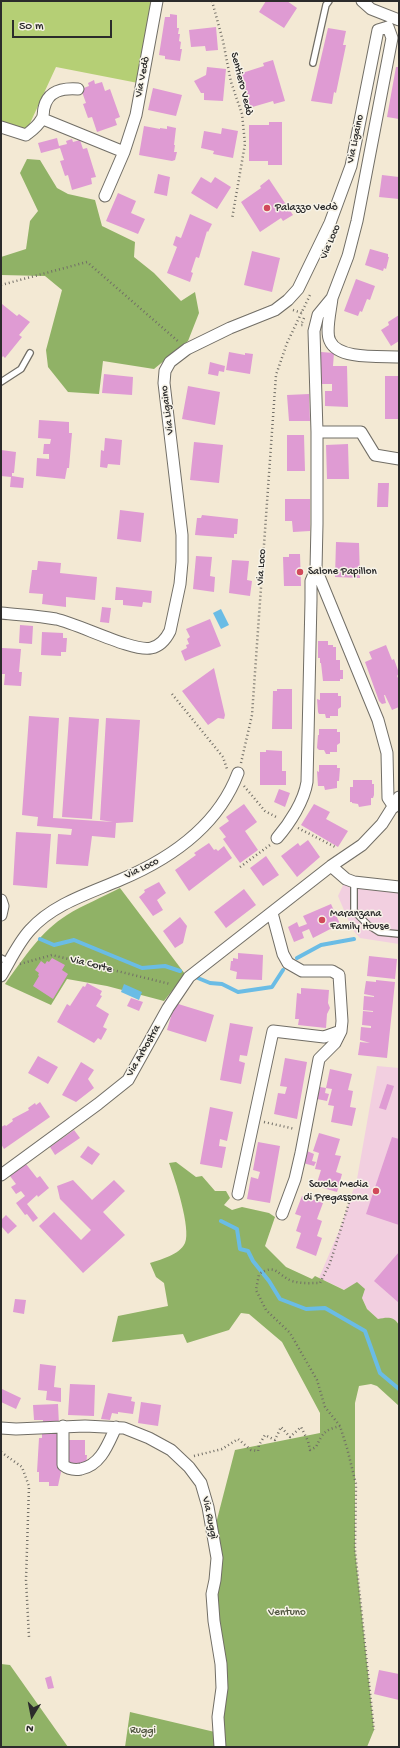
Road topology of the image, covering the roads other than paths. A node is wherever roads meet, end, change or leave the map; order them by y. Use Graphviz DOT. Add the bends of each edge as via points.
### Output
graph roads {
  1 [pos="157,1"];
  2 [pos="329,1"];
  3 [pos="362,1"];
  4 [pos="373,5"];
  5 [pos="398,16"];
  6 [pos="388,27"];
  7 [pos="313,63"];
  8 [pos="78,89"];
  9 [pos="42,119"];
  10 [pos="1,127"];
  11 [pos="124,152"];
  12 [pos="105,196"];
  13 [pos="332,298"];
  14 [pos="30,353"];
  15 [pos="399,357"];
  16 [pos="1,382"];
  17 [pos="317,432"];
  18 [pos="399,459"];
  19 [pos="316,569"];
  20 [pos="1,613"];
  21 [pos="237,775"];
  22 [pos="399,797"];
  23 [pos="394,807"];
  24 [pos="277,838"];
  25 [pos="331,866"];
  26 [pos="354,882"];
  27 [pos="399,887"];
  28 [pos="1,900"];
  29 [pos="272,912"];
  30 [pos="1,915"];
  31 [pos="399,934"];
  32 [pos="5,960"];
  33 [pos="1,976"];
  34 [pos="341,1032"];
  35 [pos="1,1175"];
  36 [pos="238,1194"];
  37 [pos="282,1214"];
  38 [pos="63,1426"];
  39 [pos="116,1427"];
  40 [pos="1,1428"];
  41 [pos="220,1747"];
  1 -- 11 [label="street, Via Vedò" via="136,115"];
  2 -- 7 [label="lane"];
  3 -- 4 [label="street"];
  4 -- 5 [label="street"];
  5 -- 6 [label="street"];
  6 -- 13 [label="street, Via Loco" via="392,38 357,220 348,256"];
  6 -- 20 [label="street, Via Ligaino" via="378,30 348,173 330,223 298,289 275,310 187,349 170,362 165,371 164,383 182,542 180,584 166,640 150,648 138,648 56,619"];
  8 -- 9 [label="street" via="67,88 52,94 44,106"];
  9 -- 10 [label="street" via="26,135"];
  9 -- 11 [label="street"];
  11 -- 12 [label="street, Via Vedò"];
  13 -- 15 [label="street, Via Loco" via="328,332 329,341 335,348 347,354"];
  13 -- 17 [label="street, Via Loco" via="318,315 314,331"];
  14 -- 16 [label="lane" via="22,369"];
  17 -- 18 [label="street" via="361,432 375,455"];
  17 -- 19 [label="street, Via Loco"];
  19 -- 23 [label="street, Via Loco" via="378,720 387,753 388,798"];
  19 -- 24 [label="street, Via Loco" via="311,581 307,782 288,824"];
  21 -- 32 [label="street, Via Loco" via="218,808 182,845 155,863 82,894 52,913 30,930"];
  22 -- 23 [label="street, Via Arbostra"];
  23 -- 25 [label="street, Via Arbostra" via="375,833 350,855"];
  25 -- 26 [label="street" via="346,879"];
  25 -- 29 [label="street, Via Arbostra"];
  26 -- 27 [label="street"];
  26 -- 31 [label="lane" via="354,911 379,932"];
  28 -- 30 [label="street"];
  29 -- 34 [label="street" via="283,954 288,963 302,971 332,971 339,975"];
  29 -- 35 [label="street, Via Arbostra" via="189,976 128,1080"];
  32 -- 33 [label="street, Via Loco"];
  34 -- 36 [label="street" via="324,1037 273,1031"];
  34 -- 37 [label="street" via="319,1059 295,1179"];
  38 -- 39 [label="street, Via Ruggì"];
  38 -- 39 [label="street" via="63,1465 78,1470 88,1468 97,1461"];
  38 -- 40 [label="street, Via Ruggì"];
  39 -- 41 [label="street, Via Ruggì" via="149,1438 182,1458 200,1483 208,1507 217,1558 212,1594 221,1664 222,1688 218,1717"];
}
